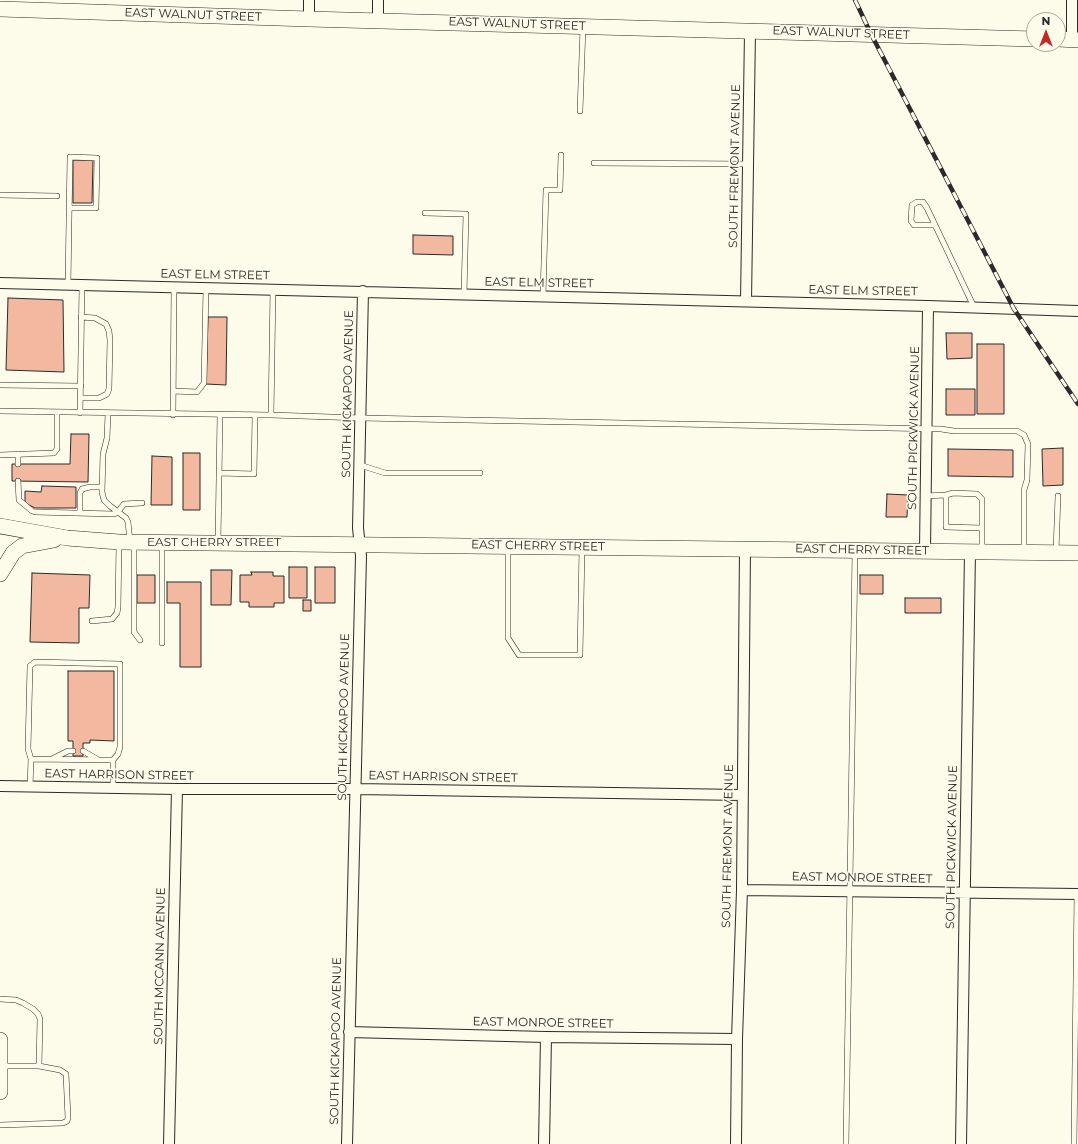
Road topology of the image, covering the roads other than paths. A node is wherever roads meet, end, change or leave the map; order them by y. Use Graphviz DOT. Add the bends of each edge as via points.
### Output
graph roads {
  1 [pos="309,0"];
  2 [pos="378,0"];
  3 [pos="1072,0"];
  4 [pos="0,9"];
  5 [pos="309,19"];
  6 [pos="378,21"];
  7 [pos="582,26"];
  8 [pos="750,31"];
  9 [pos="1026,39"];
  10 [pos="1069,40"];
  11 [pos="580,111"];
  12 [pos="561,155"];
  13 [pos="594,163"];
  14 [pos="748,164"];
  15 [pos="0,195"];
  16 [pos="57,196"];
  17 [pos="69,208"];
  18 [pos="425,213"];
  19 [pos="935,225"];
  20 [pos="0,282"];
  21 [pos="68,284"];
  22 [pos="82,285"];
  23 [pos="174,287"];
  24 [pos="206,288"];
  25 [pos="273,289"];
  26 [pos="363,292"];
  27 [pos="464,294"];
  28 [pos="543,296"];
  29 [pos="746,301"];
  30 [pos="928,306"];
  31 [pos="974,308"];
  32 [pos="1078,311"];
  33 [pos="81,317"];
  34 [pos="0,385"];
  35 [pos="80,386"];
  36 [pos="173,391"];
  37 [pos="80,398"];
  38 [pos="0,412"];
  39 [pos="57,413"];
  40 [pos="80,413"];
  41 [pos="108,414"];
  42 [pos="173,415"];
  43 [pos="220,415"];
  44 [pos="255,415"];
  45 [pos="271,415"];
  46 [pos="360,418"];
  47 [pos="926,429"];
  48 [pos="18,454"];
  49 [pos="0,455"];
  50 [pos="18,464"];
  51 [pos="360,465"];
  52 [pos="220,473"];
  53 [pos="480,473"];
  54 [pos="18,482"];
  55 [pos="102,487"];
  56 [pos="946,495"];
  57 [pos="926,496"];
  58 [pos="1058,496"];
  59 [pos="142,503"];
  60 [pos="80,513"];
  61 [pos="117,513"];
  62 [pos="0,526"];
  63 [pos="982,528"];
  64 [pos="67,538"];
  65 [pos="128,542"];
  66 [pos="162,542"];
  67 [pos="218,542"];
  68 [pos="360,544"];
  69 [pos="508,545"];
  70 [pos="582,547"];
  71 [pos="745,548"];
  72 [pos="855,549"];
  73 [pos="925,550"];
  74 [pos="976,551"];
  75 [pos="1024,552"];
  76 [pos="1056,552"];
  77 [pos="1078,552"];
  78 [pos="0,574"];
  79 [pos="92,621"];
  80 [pos="140,640"];
  81 [pos="162,643"];
  82 [pos="73,751"];
  83 [pos="83,751"];
  84 [pos="31,759"];
  85 [pos="50,759"];
  86 [pos="98,760"];
  87 [pos="113,760"];
  88 [pos="0,786"];
  89 [pos="30,787"];
  90 [pos="113,788"];
  91 [pos="177,789"];
  92 [pos="356,789"];
  93 [pos="742,795"];
  94 [pos="742,890"];
  95 [pos="850,891"];
  96 [pos="965,892"];
  97 [pos="1078,894"];
  98 [pos="0,999"];
  99 [pos="349,1032"];
  100 [pos="546,1037"];
  101 [pos="737,1039"];
  102 [pos="0,1040"];
  103 [pos="0,1066"];
  104 [pos="39,1066"];
  105 [pos="0,1092"];
  106 [pos="0,1125"];
  107 [pos="169,1144"];
  108 [pos="347,1144"];
  109 [pos="544,1144"];
  110 [pos="736,1144"];
  111 [pos="846,1144"];
  112 [pos="961,1144"];
  113 [pos="1074,1144"];
  1 -- 5 [label="street"];
  2 -- 6 [label="street"];
  3 -- 10 [label="street"];
  4 -- 5 [label="street, EAST WALNUT STREET"];
  5 -- 6 [label="street, EAST WALNUT STREET"];
  6 -- 7 [label="street, EAST WALNUT STREET"];
  7 -- 8 [label="street, EAST WALNUT STREET"];
  7 -- 11 [label="lane"];
  8 -- 9 [label="street, EAST WALNUT STREET"];
  8 -- 14 [label="street, SOUTH FREMONT AVENUE"];
  12 -- 28 [label="lane" via="560,190 546,190"];
  13 -- 14 [label="lane"];
  14 -- 29 [label="street, SOUTH FREMONT AVENUE"];
  15 -- 16 [label="lane"];
  17 -- 17 [label="lane" via="70,157 97,158 96,208"];
  17 -- 21 [label="lane"];
  18 -- 27 [label="lane" via="466,214"];
  19 -- 19 [label="lane" via="922,202 912,205 911,221 914,225"];
  19 -- 31 [label="lane"];
  20 -- 21 [label="street, EAST ELM STREET"];
  21 -- 22 [label="street, EAST ELM STREET"];
  22 -- 23 [label="street, EAST ELM STREET"];
  22 -- 33 [label="lane"];
  23 -- 24 [label="street, EAST ELM STREET"];
  23 -- 36 [label="lane"];
  24 -- 25 [label="street, EAST ELM STREET"];
  24 -- 36 [label="lane" via="204,383 197,392"];
  25 -- 26 [label="street, EAST ELM STREET"];
  25 -- 45 [label="lane"];
  26 -- 27 [label="street, EAST ELM STREET"];
  26 -- 46 [label="street, SOUTH KICKAPOO AVENUE"];
  27 -- 28 [label="street, EAST ELM STREET"];
  28 -- 29 [label="street, EAST ELM STREET"];
  29 -- 30 [label="street, EAST ELM STREET"];
  30 -- 31 [label="street, EAST ELM STREET"];
  30 -- 47 [label="street, SOUTH PICKWICK AVENUE"];
  31 -- 32 [label="street, EAST ELM STREET"];
  33 -- 35 [label="lane"];
  33 -- 37 [label="lane" via="94,318 106,324 110,340 107,394 99,398"];
  34 -- 35 [label="lane"];
  35 -- 37 [label="lane"];
  36 -- 42 [label="lane"];
  37 -- 40 [label="lane"];
  38 -- 39 [label="lane"];
  39 -- 40 [label="lane"];
  39 -- 48 [label="lane" via="57,449 54,453"];
  40 -- 41 [label="lane"];
  41 -- 42 [label="lane"];
  41 -- 55 [label="lane"];
  42 -- 43 [label="lane"];
  43 -- 44 [label="lane"];
  43 -- 52 [label="lane"];
  44 -- 45 [label="lane"];
  44 -- 52 [label="lane" via="254,474"];
  45 -- 46 [label="lane"];
  46 -- 47 [label="lane"];
  46 -- 51 [label="street, SOUTH KICKAPOO AVENUE"];
  47 -- 57 [label="street, SOUTH PICKWICK AVENUE"];
  47 -- 75 [label="lane" via="1017,431 1024,434 1028,444 1027,480 1024,490"];
  48 -- 49 [label="lane"];
  48 -- 50 [label="lane"];
  51 -- 53 [label="lane" via="385,473"];
  51 -- 68 [label="street, SOUTH KICKAPOO AVENUE"];
  52 -- 67 [label="lane"];
  54 -- 60 [label="lane" via="19,500 32,511"];
  55 -- 60 [label="lane" via="82,489"];
  55 -- 61 [label="lane" via="104,500"];
  56 -- 57 [label="lane"];
  56 -- 63 [label="lane" via="977,494 982,499"];
  56 -- 63 [label="lane" via="946,527"];
  57 -- 73 [label="street, SOUTH PICKWICK AVENUE"];
  58 -- 76 [label="lane"];
  59 -- 61 [label="lane" via="124,504"];
  60 -- 61 [label="lane"];
  61 -- 65 [label="lane" via="128,522"];
  62 -- 64 [label="street, EAST CHERRY STREET"];
  63 -- 74 [label="lane"];
  64 -- 65 [label="street, EAST CHERRY STREET"];
  64 -- 78 [label="street" via="22,546 13,553"];
  65 -- 66 [label="street, EAST CHERRY STREET"];
  65 -- 79 [label="lane" via="117,613 112,619"];
  65 -- 80 [label="lane" via="134,632"];
  66 -- 67 [label="street, EAST CHERRY STREET"];
  66 -- 81 [label="lane"];
  67 -- 68 [label="street, EAST CHERRY STREET"];
  68 -- 69 [label="street, EAST CHERRY STREET"];
  68 -- 92 [label="street, SOUTH KICKAPOO AVENUE"];
  69 -- 70 [label="street, EAST CHERRY STREET"];
  69 -- 70 [label="lane" via="508,638 519,655 580,655"];
  70 -- 71 [label="street, EAST CHERRY STREET"];
  71 -- 72 [label="street, EAST CHERRY STREET"];
  71 -- 93 [label="street, SOUTH FREMONT AVENUE"];
  72 -- 73 [label="street, EAST CHERRY STREET"];
  72 -- 95 [label="lane"];
  73 -- 74 [label="street, EAST CHERRY STREET"];
  74 -- 75 [label="street, EAST CHERRY STREET"];
  74 -- 96 [label="street, SOUTH PICKWICK AVENUE"];
  75 -- 76 [label="street, EAST CHERRY STREET"];
  76 -- 77 [label="street, EAST CHERRY STREET"];
  82 -- 85 [label="lane"];
  83 -- 86 [label="lane"];
  84 -- 85 [label="lane"];
  84 -- 87 [label="lane" via="28,749 30,666 35,662 120,664 120,747"];
  84 -- 89 [label="lane"];
  85 -- 86 [label="lane"];
  86 -- 87 [label="lane"];
  87 -- 90 [label="lane"];
  88 -- 89 [label="street, EAST HARRISON STREET"];
  89 -- 90 [label="street, EAST HARRISON STREET"];
  90 -- 91 [label="street, EAST HARRISON STREET"];
  91 -- 92 [label="street, EAST HARRISON STREET"];
  91 -- 107 [label="street, SOUTH MCCANN AVENUE"];
  92 -- 93 [label="street, EAST HARRISON STREET"];
  92 -- 99 [label="street, SOUTH KICKAPOO AVENUE"];
  93 -- 94 [label="street, SOUTH FREMONT AVENUE"];
  94 -- 95 [label="street, EAST MONROE STREET"];
  94 -- 101 [label="street, SOUTH FREMONT AVENUE"];
  95 -- 96 [label="street, EAST MONROE STREET"];
  95 -- 111 [label="lane"];
  96 -- 97 [label="street, EAST MONROE STREET"];
  96 -- 112 [label="street, SOUTH PICKWICK AVENUE"];
  97 -- 113 [label="lane"];
  98 -- 104 [label="lane" via="16,1000 38,1014"];
  99 -- 100 [label="street, EAST MONROE STREET"];
  99 -- 108 [label="street, SOUTH KICKAPOO AVENUE"];
  100 -- 101 [label="street, EAST MONROE STREET"];
  100 -- 109 [label="street"];
  101 -- 110 [label="street, SOUTH FREMONT AVENUE"];
  102 -- 103 [label="street"];
  103 -- 104 [label="lane"];
  103 -- 105 [label="street"];
  104 -- 106 [label="lane" via="60,1070 66,1074 67,1121"];
}
